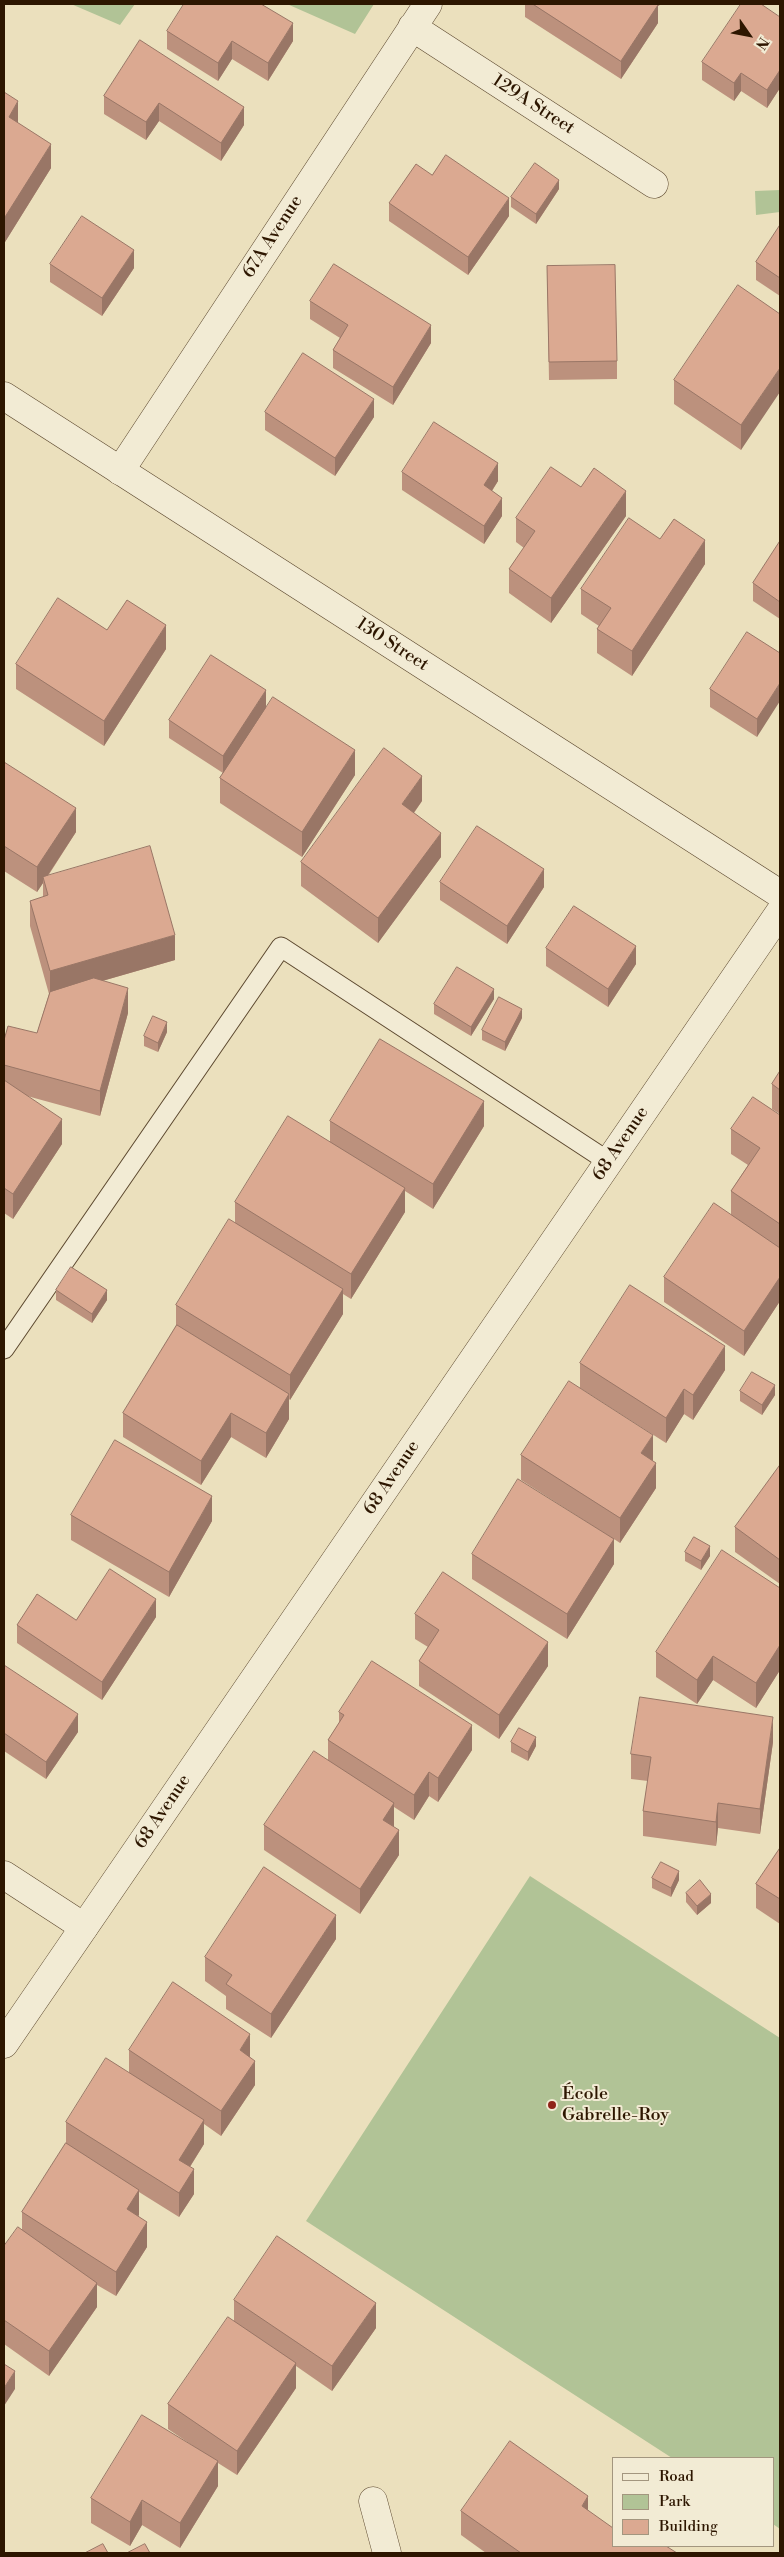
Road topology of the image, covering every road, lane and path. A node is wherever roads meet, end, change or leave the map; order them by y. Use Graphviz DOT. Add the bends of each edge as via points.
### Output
graph roads {
  1 [pos="428,4"];
  2 [pos="412,27"];
  3 [pos="654,184"];
  4 [pos="4,396"];
  5 [pos="120,471"];
  6 [pos="780,894"];
  7 [pos="780,912"];
  8 [pos="609,1162"];
  9 [pos="4,1349"];
  10 [pos="4,1876"];
  11 [pos="84,1927"];
  12 [pos="4,2044"];
  13 [pos="373,2501"];
  14 [pos="386,2553"];
  1 -- 2 [label="street, 67A Avenue"];
  2 -- 3 [label="street, 129A Street"];
  2 -- 5 [label="street, 67A Avenue"];
  4 -- 5 [label="street, 130 Street"];
  5 -- 6 [label="street, 130 Street"];
  7 -- 8 [label="street, 68 Avenue"];
  8 -- 9 [label="lane" via="281,947"];
  8 -- 11 [label="street, 68 Avenue"];
  10 -- 11 [label="street"];
  11 -- 12 [label="street, 68 Avenue"];
  13 -- 14 [label="street"];
}
